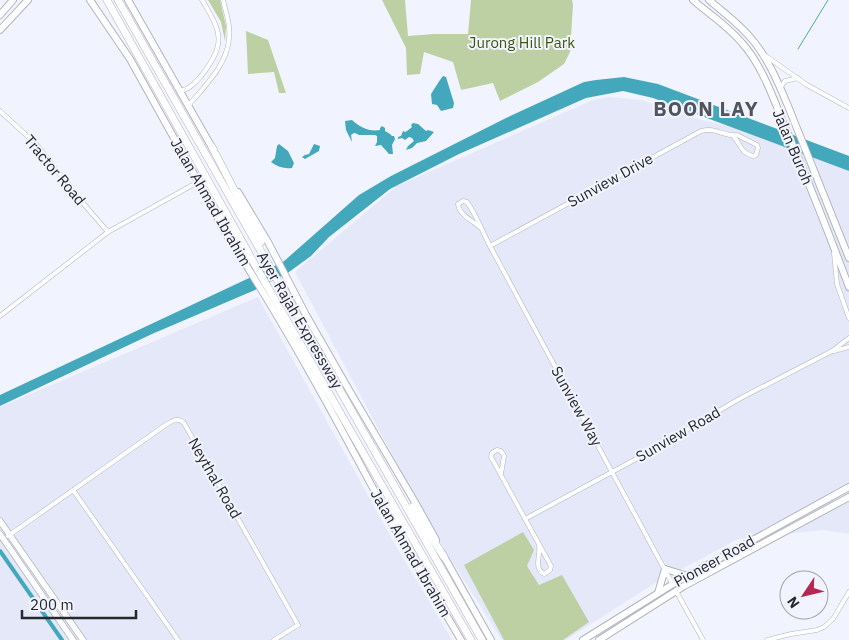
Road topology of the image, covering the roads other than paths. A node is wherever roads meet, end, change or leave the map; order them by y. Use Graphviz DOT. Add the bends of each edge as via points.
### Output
graph roads {
  1 [pos="13,0"];
  2 [pos="28,0"];
  3 [pos="90,0"];
  4 [pos="107,0"];
  5 [pos="118,0"];
  6 [pos="128,0"];
  7 [pos="202,0"];
  8 [pos="223,0"];
  9 [pos="692,0"];
  10 [pos="708,0"];
  11 [pos="0,15"];
  12 [pos="0,30"];
  13 [pos="763,54"];
  14 [pos="219,67"];
  15 [pos="205,71"];
  16 [pos="212,78"];
  17 [pos="798,78"];
  18 [pos="192,87"];
  19 [pos="780,88"];
  20 [pos="180,91"];
  21 [pos="199,93"];
  22 [pos="188,106"];
  23 [pos="849,108"];
  24 [pos="0,111"];
  25 [pos="733,136"];
  26 [pos="212,147"];
  27 [pos="198,182"];
  28 [pos="212,205"];
  29 [pos="481,228"];
  30 [pos="108,232"];
  31 [pos="490,246"];
  32 [pos="834,247"];
  33 [pos="849,258"];
  34 [pos="267,262"];
  35 [pos="258,272"];
  36 [pos="849,287"];
  37 [pos="0,316"];
  38 [pos="849,318"];
  39 [pos="849,338"];
  40 [pos="849,347"];
  41 [pos="832,351"];
  42 [pos="373,471"];
  43 [pos="613,471"];
  44 [pos="501,474"];
  45 [pos="849,487"];
  46 [pos="73,490"];
  47 [pos="401,496"];
  48 [pos="849,497"];
  49 [pos="525,519"];
  50 [pos="0,521"];
  51 [pos="10,535"];
  52 [pos="2,536"];
  53 [pos="539,545"];
  54 [pos="444,557"];
  55 [pos="665,569"];
  56 [pos="423,576"];
  57 [pos="688,576"];
  58 [pos="673,584"];
  59 [pos="676,590"];
  60 [pos="849,592"];
  61 [pos="658,593"];
  62 [pos="73,640"];
  63 [pos="83,640"];
  64 [pos="178,640"];
  65 [pos="274,640"];
  66 [pos="461,640"];
  67 [pos="471,640"];
  68 [pos="482,640"];
  69 [pos="491,640"];
  70 [pos="583,640"];
  71 [pos="599,640"];
  72 [pos="703,640"];
  73 [pos="767,640"];
  1 -- 11 [label="main road"];
  2 -- 12 [label="main road"];
  3 -- 27 [label="main road, Jalan Ahmad Ibrahim" via="130,59"];
  4 -- 35 [label="highway, Ayer Rajah Expressway"];
  5 -- 34 [label="highway, Ayer Rajah Expressway"];
  6 -- 20 [label="main road, Jalan Ahmad Ibrahim"];
  7 -- 15 [label="street" via="215,21 219,40 215,56"];
  8 -- 14 [label="street" via="230,39"];
  9 -- 32 [label="main road, Jalan Buroh" via="729,30 754,60 783,121"];
  10 -- 13 [label="main road, Jalan Buroh" via="738,24"];
  13 -- 17 [label="street, Jalan Buroh"];
  13 -- 19 [label="main road, Jalan Buroh"];
  14 -- 15 [label="street"];
  14 -- 16 [label="street"];
  15 -- 16 [label="street"];
  15 -- 18 [label="street"];
  16 -- 21 [label="street"];
  17 -- 19 [label="street, Jalan Buroh" via="785,81"];
  17 -- 23 [label="street"];
  18 -- 20 [label="street"];
  18 -- 21 [label="street"];
  19 -- 33 [label="main road, Jalan Buroh"];
  20 -- 22 [label="main road, Jalan Ahmad Ibrahim"];
  21 -- 22 [label="street"];
  22 -- 26 [label="main road, Jalan Ahmad Ibrahim"];
  24 -- 30 [label="street, Tractor Road" via="37,146"];
  25 -- 25 [label="street, Sunview Drive" via="757,146 756,155 743,152"];
  25 -- 31 [label="street, Sunview Drive" via="713,130 701,131"];
  26 -- 34 [label="highway" via="262,245"];
  26 -- 54 [label="main road, Jalan Ahmad Ibrahim" via="432,530"];
  27 -- 28 [label="main road, Jalan Ahmad Ibrahim"];
  27 -- 30 [label="street"];
  28 -- 35 [label="highway"];
  28 -- 56 [label="main road, Jalan Ahmad Ibrahim" via="221,226 266,298"];
  29 -- 29 [label="street, Sunview Way" via="461,213 458,204 467,202"];
  29 -- 31 [label="street, Sunview Way"];
  30 -- 37 [label="street"];
  31 -- 43 [label="street, Sunview Way"];
  32 -- 36 [label="main road, Jalan Buroh"];
  32 -- 38 [label="street" via="837,284"];
  34 -- 47 [label="highway, Ayer Rajah Expressway"];
  35 -- 42 [label="highway, Ayer Rajah Expressway"];
  39 -- 41 [label="street, Sunview Road"];
  40 -- 41 [label="street, Sunview Road"];
  41 -- 43 [label="street, Sunview Road" via="739,399"];
  42 -- 56 [label="highway"];
  42 -- 67 [label="highway, Ayer Rajah Expressway"];
  43 -- 49 [label="street, Sunview Road"];
  43 -- 55 [label="street, Sunview Way"];
  44 -- 44 [label="street" via="491,457 497,450 504,456"];
  44 -- 49 [label="street"];
  45 -- 57 [label="main road, Pioneer Road"];
  46 -- 51 [label="street, Neythal Road"];
  46 -- 64 [label="street"];
  46 -- 65 [label="street, Neythal Road" via="175,420 182,421 298,625"];
  47 -- 54 [label="highway" via="408,501"];
  47 -- 68 [label="highway, Ayer Rajah Expressway"];
  48 -- 59 [label="main road, Pioneer Road"];
  49 -- 53 [label="street"];
  50 -- 51 [label="main road"];
  51 -- 52 [label="street, Neythal Road"];
  51 -- 63 [label="main road"];
  52 -- 62 [label="main road"];
  53 -- 53 [label="street" via="551,567 544,574 537,564"];
  54 -- 69 [label="main road, Jalan Ahmad Ibrahim"];
  55 -- 57 [label="main road"];
  55 -- 58 [label="street, Sunview Way"];
  55 -- 61 [label="main road"];
  56 -- 66 [label="main road, Jalan Ahmad Ibrahim"];
  57 -- 58 [label="main road, Pioneer Road"];
  58 -- 59 [label="street, Sunview Way"];
  58 -- 61 [label="main road, Pioneer Road"];
  59 -- 71 [label="main road, Pioneer Road"];
  59 -- 72 [label="street, Sunview Way"];
  60 -- 73 [label="street" via="833,620 824,628"];
  61 -- 70 [label="main road, Pioneer Road"];
}
